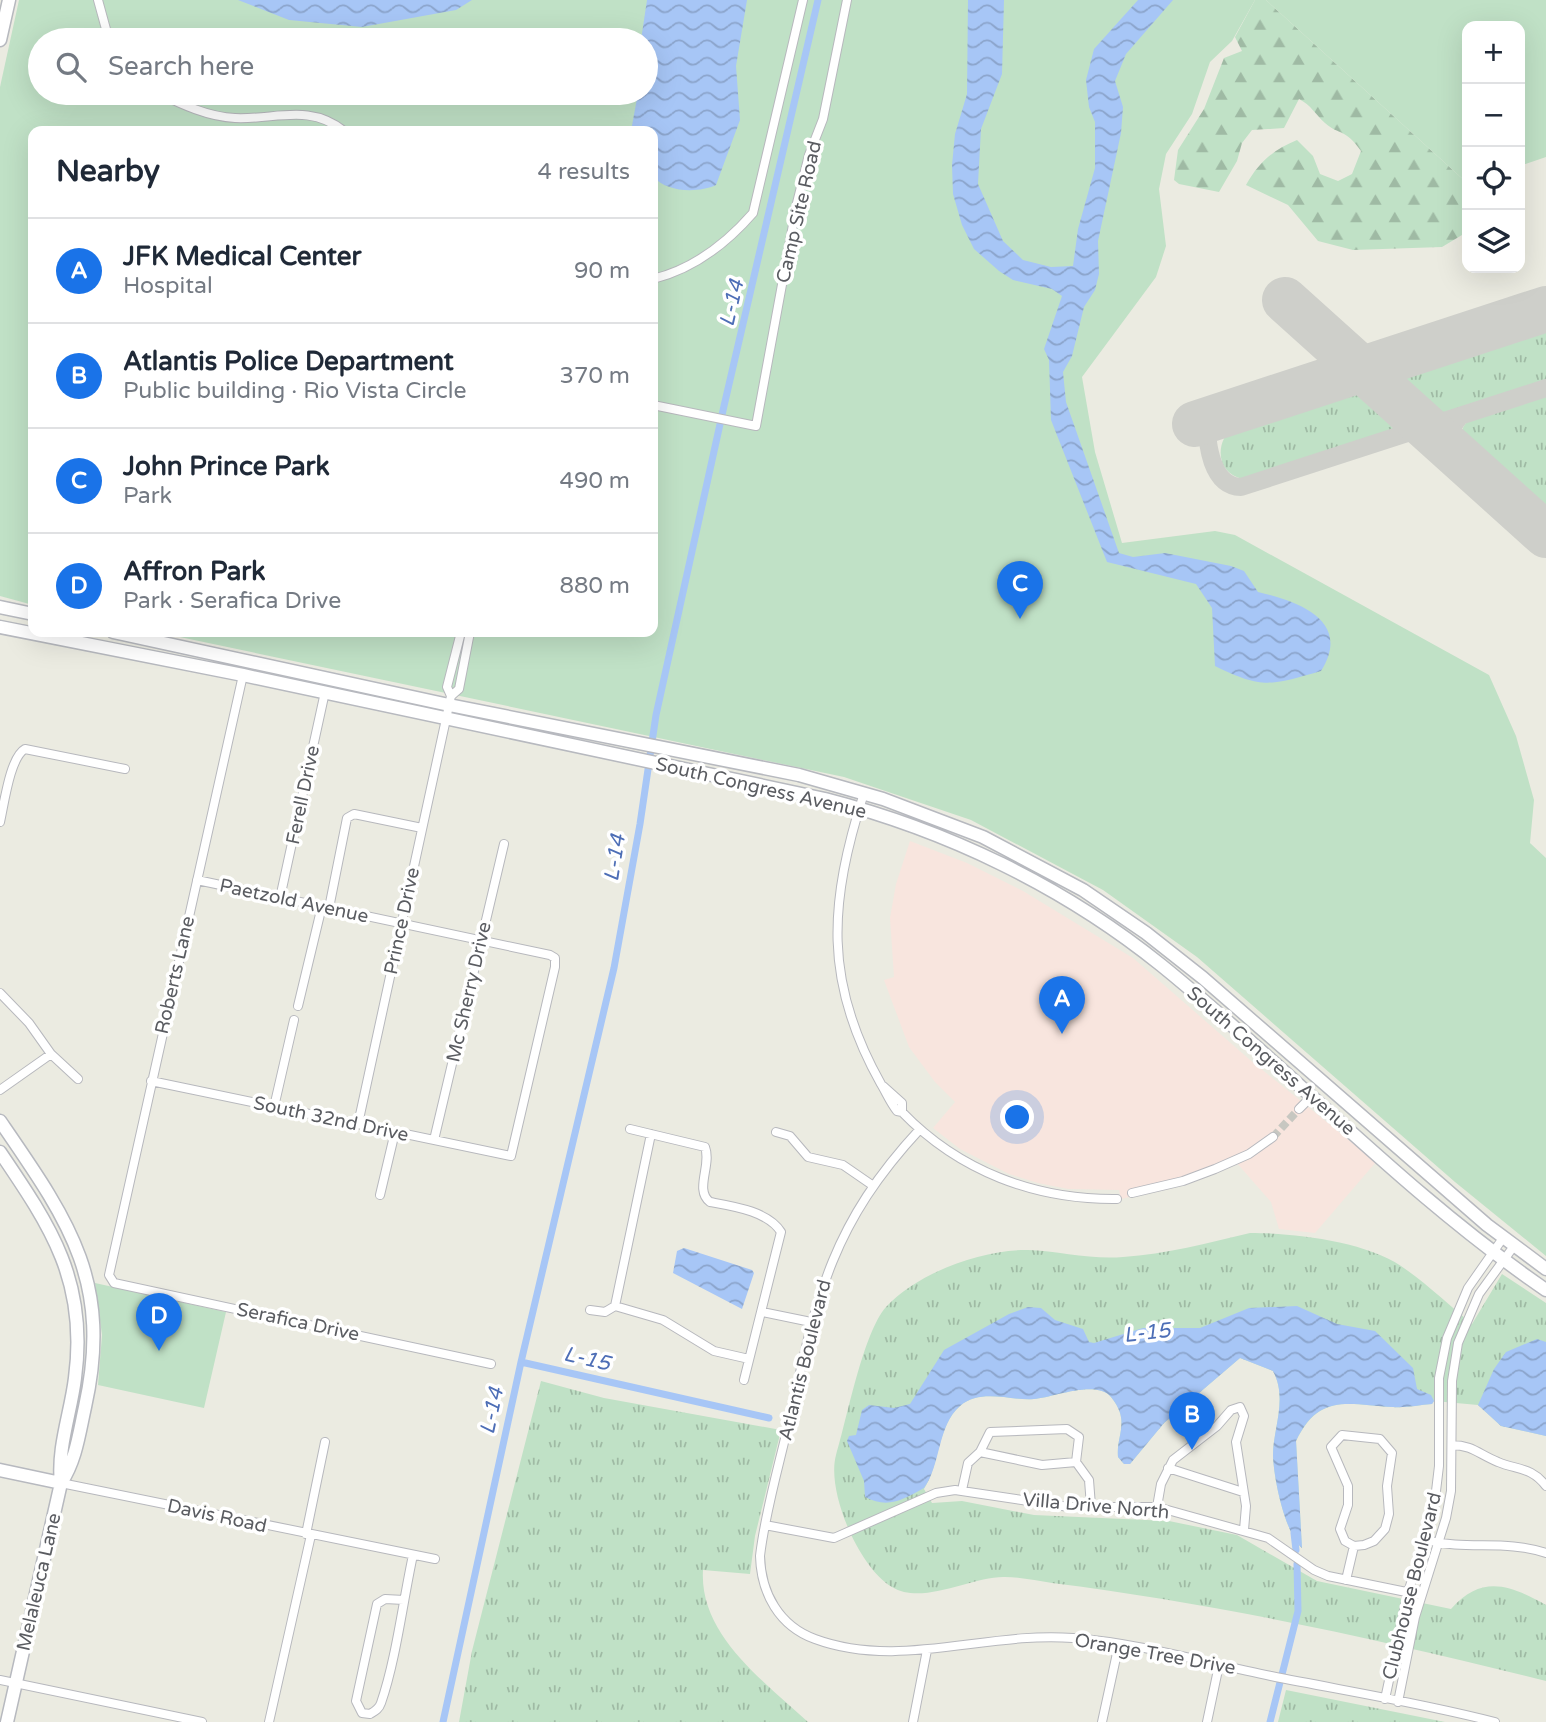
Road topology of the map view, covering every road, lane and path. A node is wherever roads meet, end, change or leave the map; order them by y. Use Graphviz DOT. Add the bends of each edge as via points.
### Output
graph roads {
  1 [pos="9,0"];
  2 [pos="98,0"];
  3 [pos="803,0"];
  4 [pos="847,0"];
  5 [pos="106,28"];
  6 [pos="0,40"];
  7 [pos="190,105"];
  8 [pos="338,126"];
  9 [pos="658,277"];
  10 [pos="658,406"];
  11 [pos="0,607"];
  12 [pos="28,613"];
  13 [pos="0,627"];
  14 [pos="28,633"];
  15 [pos="50,637"];
  16 [pos="135,637"];
  17 [pos="460,637"];
  18 [pos="469,637"];
  19 [pos="246,662"];
  20 [pos="275,668"];
  21 [pos="216,670"];
  22 [pos="243,675"];
  23 [pos="325,692"];
  24 [pos="450,701"];
  25 [pos="446,718"];
  26 [pos="125,769"];
  27 [pos="864,793"];
  28 [pos="859,808"];
  29 [pos="0,822"];
  30 [pos="422,828"];
  31 [pos="504,844"];
  32 [pos="197,880"];
  33 [pos="281,898"];
  34 [pos="1064,898"];
  35 [pos="325,907"];
  36 [pos="401,923"];
  37 [pos="481,940"];
  38 [pos="1174,955"];
  39 [pos="0,993"];
  40 [pos="298,1006"];
  41 [pos="294,1020"];
  42 [pos="51,1054"];
  43 [pos="78,1079"];
  44 [pos="151,1081"];
  45 [pos="0,1090"];
  46 [pos="1311,1096"];
  47 [pos="274,1107"];
  48 [pos="1299,1109"];
  49 [pos="0,1121"];
  50 [pos="358,1124"];
  51 [pos="630,1129"];
  52 [pos="920,1129"];
  53 [pos="395,1132"];
  54 [pos="776,1132"];
  55 [pos="651,1134"];
  56 [pos="1272,1137"];
  57 [pos="434,1140"];
  58 [pos="0,1152"];
  59 [pos="1404,1153"];
  60 [pos="511,1156"];
  61 [pos="873,1185"];
  62 [pos="1132,1193"];
  63 [pos="380,1195"];
  64 [pos="1116,1199"];
  65 [pos="1508,1242"];
  66 [pos="1499,1255"];
  67 [pos="1546,1269"];
  68 [pos="108,1275"];
  69 [pos="1546,1290"];
  70 [pos="615,1306"];
  71 [pos="590,1310"];
  72 [pos="762,1312"];
  73 [pos="811,1322"];
  74 [pos="749,1359"];
  75 [pos="491,1363"];
  76 [pos="744,1380"];
  77 [pos="325,1442"];
  78 [pos="1452,1445"];
  79 [pos="981,1452"];
  80 [pos="1076,1462"];
  81 [pos="1168,1468"];
  82 [pos="0,1470"];
  83 [pos="61,1483"];
  84 [pos="1546,1486"];
  85 [pos="962,1490"];
  86 [pos="1243,1492"];
  87 [pos="1091,1506"];
  88 [pos="1157,1507"];
  89 [pos="765,1525"];
  90 [pos="1244,1530"];
  91 [pos="309,1535"];
  92 [pos="1426,1540"];
  93 [pos="1439,1543"];
  94 [pos="1354,1546"];
  95 [pos="1546,1553"];
  96 [pos="413,1555"];
  97 [pos="435,1559"];
  98 [pos="1346,1580"];
  99 [pos="1408,1592"];
  100 [pos="1421,1595"];
  101 [pos="404,1600"];
  102 [pos="778,1613"];
  103 [pos="1119,1644"];
  104 [pos="927,1650"];
  105 [pos="1219,1665"];
  106 [pos="0,1680"];
  107 [pos="16,1684"];
  108 [pos="1385,1699"];
  109 [pos="1398,1702"];
  110 [pos="7,1722"];
  111 [pos="202,1722"];
  112 [pos="269,1722"];
  113 [pos="913,1722"];
  114 [pos="1102,1722"];
  115 [pos="1207,1722"];
  116 [pos="1495,1722"];
  1 -- 6 [label="main road"];
  2 -- 5 [label="street"];
  3 -- 9 [label="street" via="753,213 690,267"];
  4 -- 10 [label="street, Camp Site Road" via="826,105 797,203 756,426"];
  7 -- 8 [label="street" via="236,118 309,114"];
  11 -- 12 [label="main road"];
  13 -- 14 [label="main road, South Congress Avenue"];
  15 -- 21 [label="main road, South Congress Avenue"];
  16 -- 19 [label="main road, South Congress Avenue"];
  17 -- 24 [label="street" via="447,687"];
  18 -- 24 [label="street" via="459,689"];
  19 -- 20 [label="main road, South Congress Avenue"];
  19 -- 21 [label="main road"];
  20 -- 22 [label="main road"];
  20 -- 24 [label="main road, South Congress Avenue"];
  21 -- 22 [label="main road, South Congress Avenue"];
  22 -- 23 [label="main road, South Congress Avenue"];
  22 -- 32 [label="street, Roberts Lane"];
  23 -- 25 [label="main road, South Congress Avenue"];
  23 -- 33 [label="street, Ferell Drive"];
  24 -- 25 [label="street, Prince Drive"];
  24 -- 27 [label="main road, South Congress Avenue"];
  25 -- 28 [label="main road, South Congress Avenue"];
  25 -- 30 [label="street, Prince Drive"];
  26 -- 29 [label="street" via="24,750 14,763"];
  27 -- 28 [label="street"];
  27 -- 38 [label="main road, South Congress Avenue" via="1016,853 1083,890"];
  28 -- 34 [label="main road, South Congress Avenue" via="973,850"];
  28 -- 52 [label="street" via="839,901 838,966 850,1021 883,1086"];
  30 -- 35 [label="street" via="354,814 346,818"];
  30 -- 36 [label="street, Prince Drive"];
  31 -- 37 [label="street, Mc Sherry Drive"];
  32 -- 33 [label="street, Paetzold Avenue"];
  32 -- 44 [label="street, Roberts Lane"];
  33 -- 35 [label="street, Paetzold Avenue"];
  34 -- 38 [label="main road" via="1080,897 1155,948"];
  34 -- 46 [label="main road, South Congress Avenue" via="1160,965"];
  35 -- 36 [label="street, Paetzold Avenue"];
  35 -- 40 [label="street"];
  36 -- 37 [label="street, Paetzold Avenue"];
  36 -- 50 [label="street, Prince Drive"];
  37 -- 57 [label="street, Mc Sherry Drive"];
  37 -- 60 [label="street, Paetzold Avenue" via="555,958"];
  38 -- 59 [label="main road, South Congress Avenue"];
  39 -- 42 [label="street"];
  41 -- 47 [label="street"];
  42 -- 43 [label="street"];
  42 -- 45 [label="street"];
  44 -- 47 [label="street, South 32nd Drive"];
  44 -- 68 [label="street, Roberts Lane"];
  46 -- 48 [label="street"];
  46 -- 59 [label="main road" via="1334,1101 1384,1144"];
  46 -- 66 [label="main road, South Congress Avenue"];
  47 -- 50 [label="street, South 32nd Drive"];
  49 -- 83 [label="main road, Melaleuca Lane" via="64,1217 86,1272 92,1306 93,1365 71,1466"];
  50 -- 53 [label="street, South 32nd Drive"];
  51 -- 55 [label="street"];
  52 -- 61 [label="street, Atlantis Boulevard"];
  52 -- 64 [label="street" via="968,1163 1005,1181 1064,1196"];
  53 -- 57 [label="street, South 32nd Drive"];
  53 -- 63 [label="street"];
  54 -- 61 [label="street" via="790,1136 808,1157 843,1165"];
  55 -- 70 [label="street"];
  55 -- 72 [label="street" via="705,1147 709,1157 702,1192 710,1202 777,1225 781,1232"];
  56 -- 62 [label="street" via="1249,1154 1214,1169"];
  57 -- 60 [label="street, South 32nd Drive"];
  58 -- 83 [label="main road, Melaleuca Lane" via="48,1224 69,1274 76,1309 78,1350 59,1465"];
  59 -- 65 [label="main road, South Congress Avenue"];
  61 -- 73 [label="street, Atlantis Boulevard" via="837,1247"];
  65 -- 66 [label="street, Clubhouse Boulevard"];
  65 -- 66 [label="street, Clubhouse Boulevard"];
  65 -- 67 [label="main road, South Congress Avenue"];
  66 -- 69 [label="main road, South Congress Avenue"];
  66 -- 78 [label="street, Clubhouse Boulevard" via="1458,1343 1452,1381"];
  66 -- 92 [label="street, Clubhouse Boulevard" via="1462,1300 1447,1338 1440,1378 1438,1487"];
  68 -- 75 [label="street, Serafica Drive" via="121,1285"];
  70 -- 71 [label="street" via="605,1312"];
  70 -- 74 [label="street" via="663,1320 714,1351"];
  72 -- 73 [label="street"];
  72 -- 74 [label="street"];
  73 -- 89 [label="street, Atlantis Boulevard"];
  74 -- 76 [label="street"];
  77 -- 91 [label="street"];
  78 -- 84 [label="street" via="1472,1446 1499,1462 1525,1468"];
  78 -- 93 [label="street, Clubhouse Boulevard" via="1451,1492"];
  79 -- 80 [label="street" via="1042,1465"];
  79 -- 80 [label="street" via="986,1435 995,1430 1067,1429 1079,1437"];
  79 -- 85 [label="street" via="968,1463"];
  80 -- 87 [label="street" via="1089,1480"];
  81 -- 86 [label="street"];
  81 -- 86 [label="street" via="1231,1410 1240,1407 1244,1416 1236,1442"];
  81 -- 88 [label="street"];
  82 -- 83 [label="main road, Davis Road"];
  83 -- 91 [label="street, Davis Road"];
  83 -- 107 [label="main road, Melaleuca Lane"];
  85 -- 87 [label="street, Villa Drive North" via="1038,1504"];
  85 -- 89 [label="street, Villa Drive North" via="936,1493 834,1538"];
  86 -- 90 [label="street"];
  87 -- 88 [label="street, Villa Drive North"];
  88 -- 90 [label="street, Villa Drive North"];
  89 -- 102 [label="street, Atlantis Boulevard" via="760,1568 764,1588"];
  90 -- 98 [label="street, Villa Drive North" via="1279,1542 1318,1572"];
  91 -- 96 [label="street, Davis Road"];
  91 -- 112 [label="street"];
  92 -- 93 [label="street"];
  92 -- 99 [label="street, Clubhouse Boulevard"];
  93 -- 95 [label="street" via="1458,1547 1505,1544"];
  93 -- 100 [label="street, Clubhouse Boulevard"];
  94 -- 94 [label="street" via="1374,1541 1387,1524 1392,1453 1380,1439 1342,1435 1331,1447 1348,1486 1340,1529 1345,1541"];
  94 -- 98 [label="street"];
  96 -- 97 [label="street, Davis Road"];
  96 -- 101 [label="street"];
  98 -- 99 [label="street, Villa Drive North"];
  99 -- 100 [label="street, Villa Drive North"];
  99 -- 108 [label="street, Clubhouse Boulevard"];
  100 -- 109 [label="street, Clubhouse Boulevard"];
  101 -- 101 [label="street" via="380,1705 370,1714 362,1713 356,1701 377,1604 385,1598"];
  102 -- 104 [label="street, Orange Tree Drive" via="804,1634 826,1642 875,1650"];
  103 -- 104 [label="street, Orange Tree Drive" via="1024,1637"];
  103 -- 105 [label="street, Orange Tree Drive"];
  103 -- 114 [label="street"];
  104 -- 113 [label="street"];
  105 -- 108 [label="street, Orange Tree Drive"];
  105 -- 115 [label="street"];
  106 -- 107 [label="street"];
  107 -- 110 [label="main road, Melaleuca Lane"];
  107 -- 111 [label="street"];
  108 -- 109 [label="street, Orange Tree Drive"];
  109 -- 116 [label="street, Orange Tree Drive"];
}
